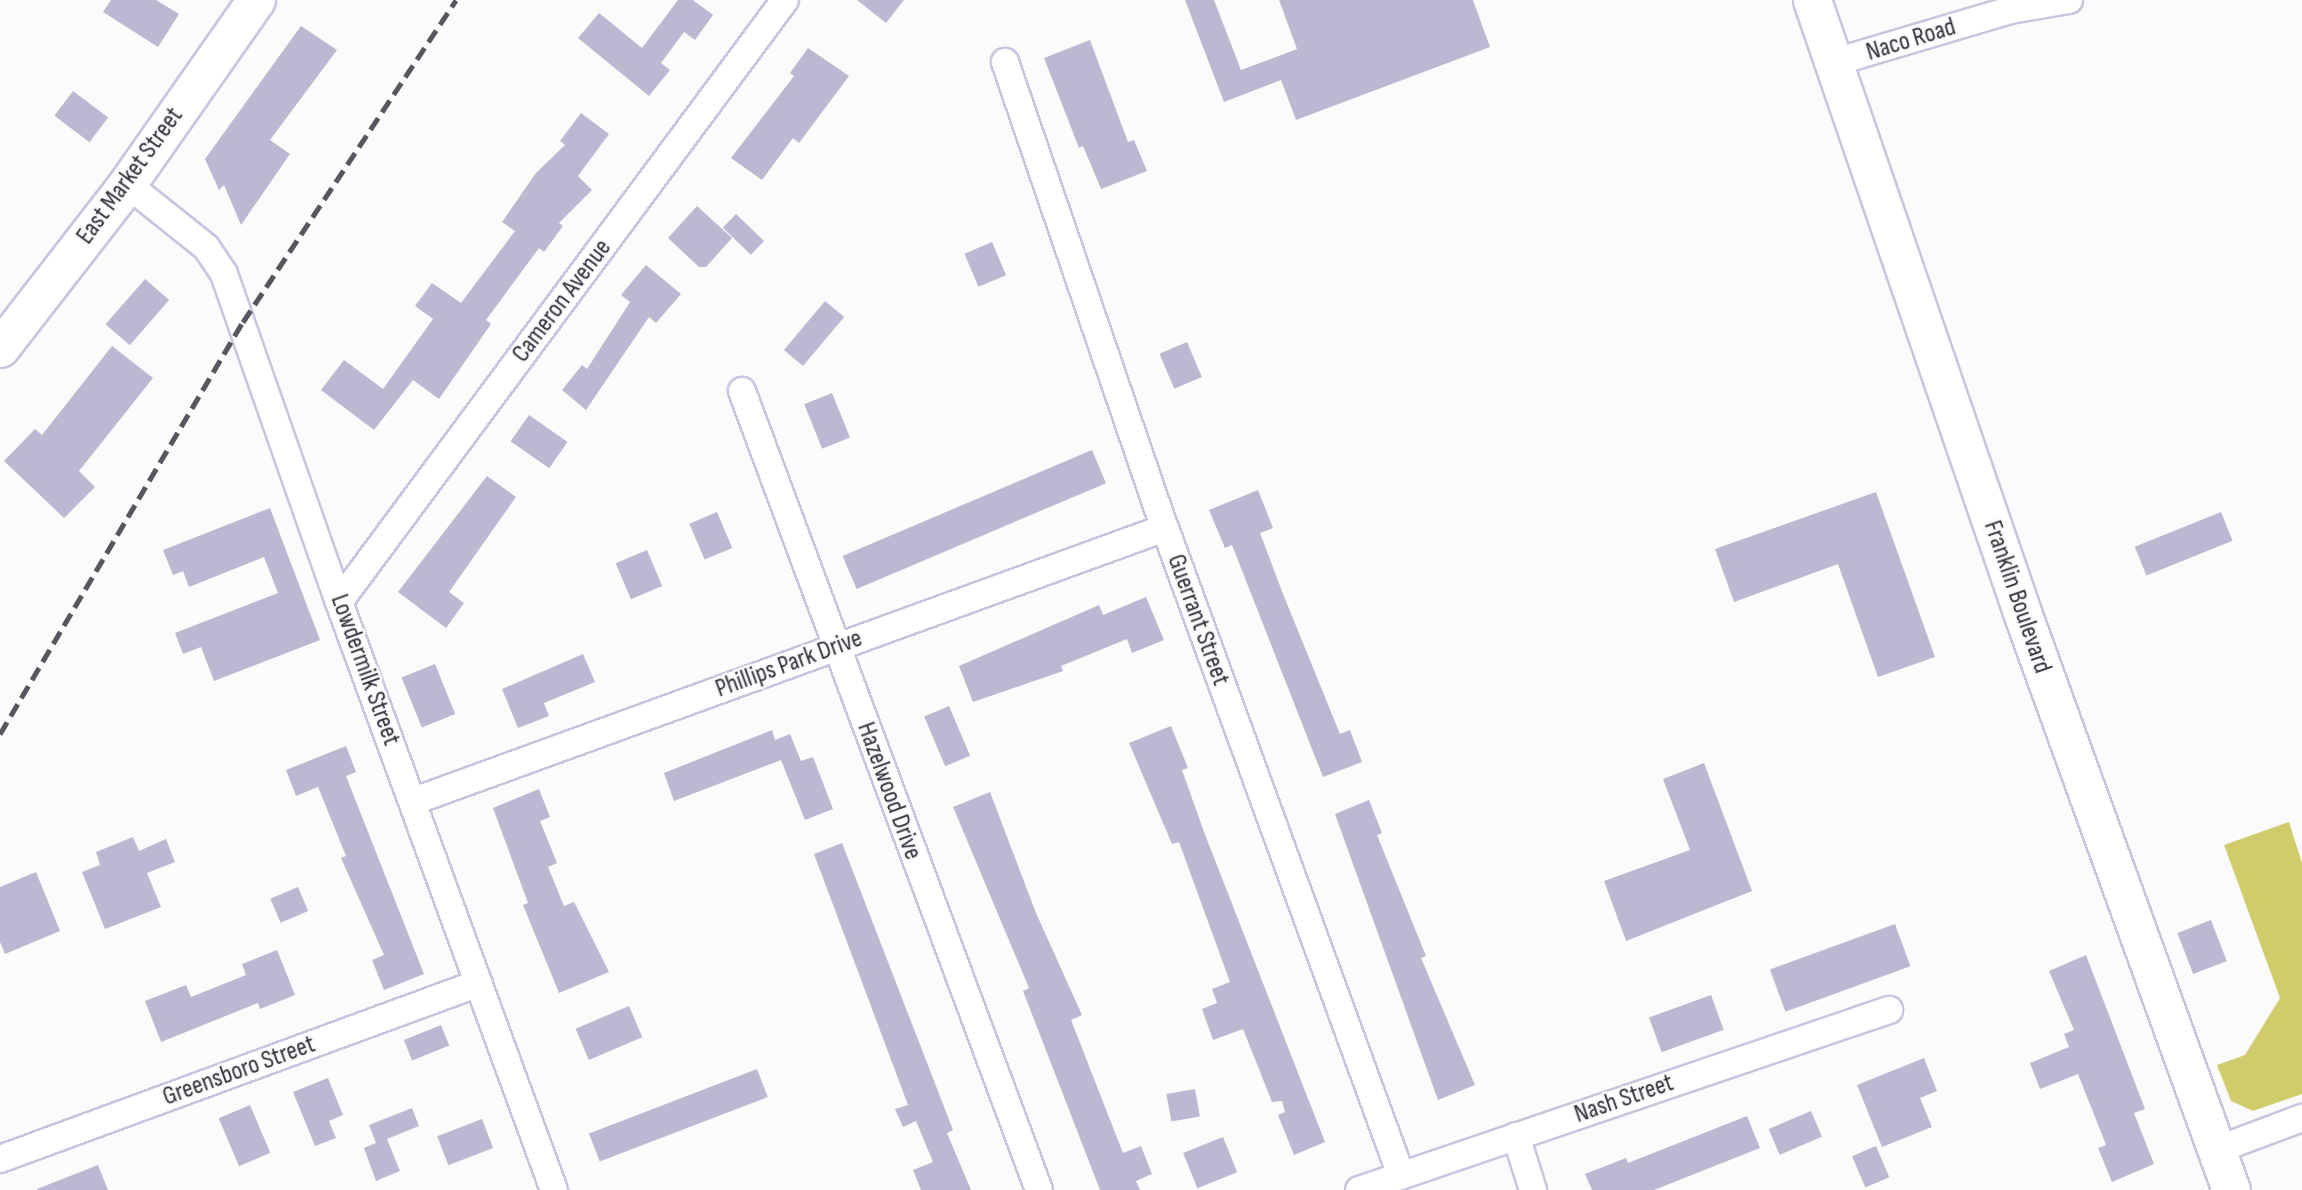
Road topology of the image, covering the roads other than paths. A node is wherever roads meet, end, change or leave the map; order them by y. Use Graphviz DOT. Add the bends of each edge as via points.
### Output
graph roads {
  1 [pos="256,0"];
  2 [pos="785,0"];
  3 [pos="1812,0"];
  4 [pos="2069,0"];
  5 [pos="1005,62"];
  6 [pos="1835,62"];
  7 [pos="127,184"];
  8 [pos="0,348"];
  9 [pos="742,391"];
  10 [pos="1165,528"];
  11 [pos="339,602"];
  12 [pos="836,647"];
  13 [pos="414,801"];
  14 [pos="479,983"];
  15 [pos="1889,1010"];
  16 [pos="2302,1118"];
  17 [pos="1516,1136"];
  18 [pos="2219,1149"];
  19 [pos="0,1159"];
  20 [pos="1401,1175"];
  21 [pos="554,1190"];
  22 [pos="1038,1190"];
  23 [pos="1359,1190"];
  24 [pos="1533,1190"];
  25 [pos="2231,1190"];
  1 -- 7 [label="street, East Market Street"];
  2 -- 11 [label="street, Cameron Avenue"];
  3 -- 6 [label="street, Franklin Boulevard"];
  4 -- 6 [label="street, Naco Road" via="2010,10"];
  5 -- 10 [label="street, Guerrant Street"];
  6 -- 18 [label="street, Franklin Boulevard" via="2022,615"];
  7 -- 8 [label="street, East Market Street"];
  7 -- 11 [label="street, Lowdermilk Street" via="206,247 225,274"];
  9 -- 12 [label="street, Hazelwood Drive"];
  10 -- 12 [label="street, Phillips Park Drive"];
  10 -- 20 [label="street, Guerrant Street"];
  11 -- 13 [label="street, Lowdermilk Street"];
  12 -- 13 [label="street, Phillips Park Drive"];
  12 -- 22 [label="street, Hazelwood Drive"];
  13 -- 14 [label="street, Lowdermilk Street"];
  14 -- 19 [label="street, Greensboro Street"];
  14 -- 21 [label="street, Lowdermilk Street"];
  15 -- 17 [label="street, Nash Street"];
  16 -- 18 [label="street"];
  17 -- 20 [label="street, Nash Street"];
  17 -- 24 [label="street"];
  18 -- 25 [label="street, Franklin Boulevard"];
  20 -- 23 [label="street, Nash Street"];
}
